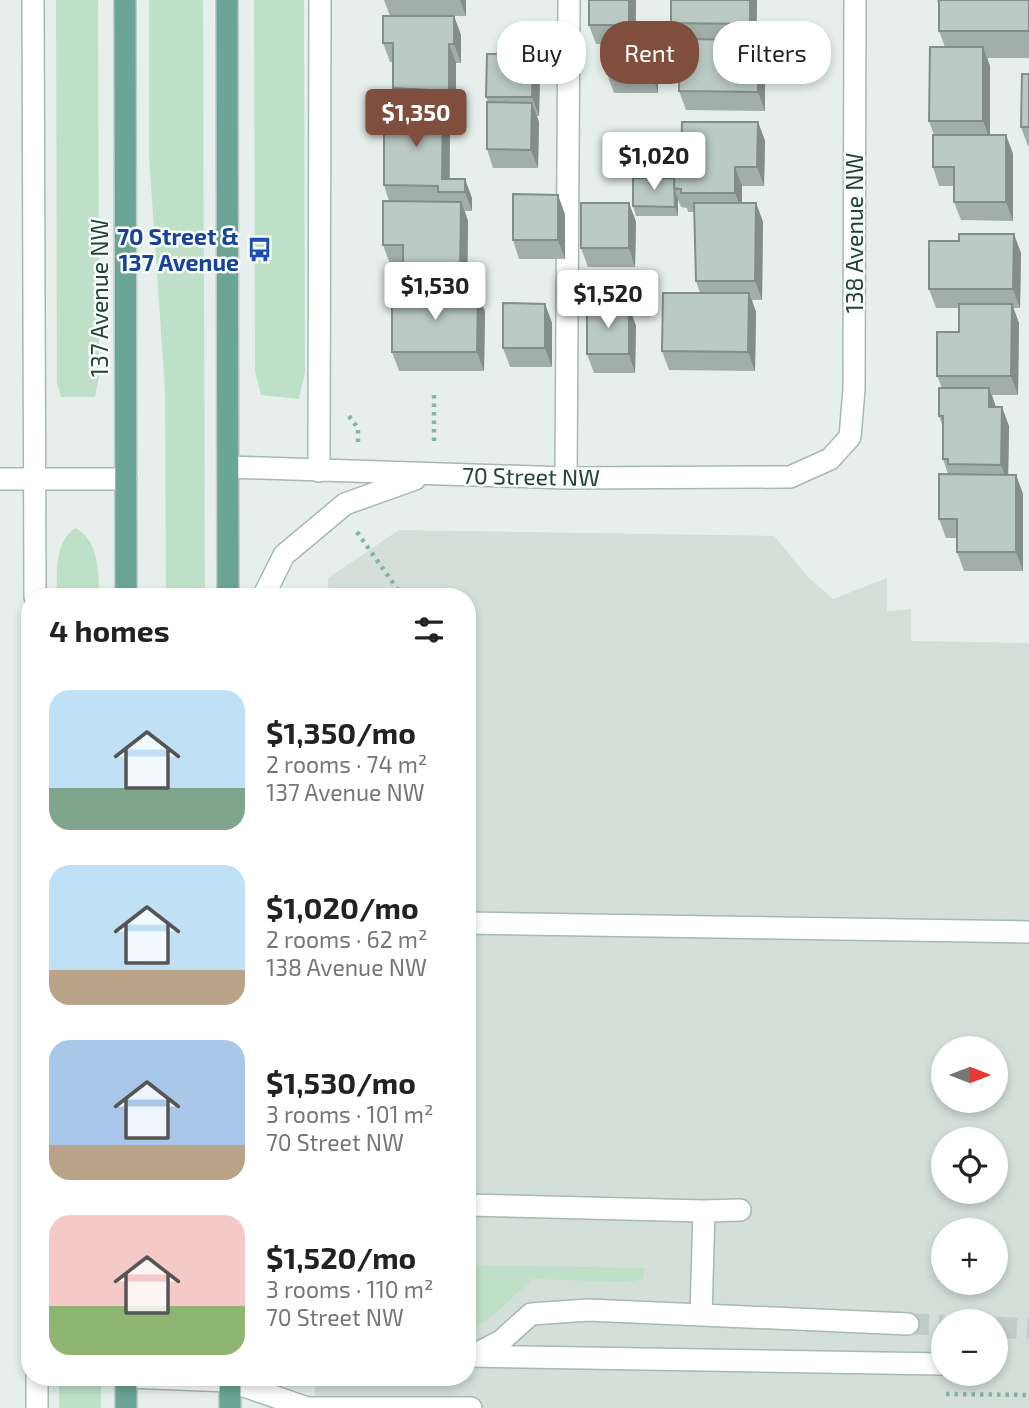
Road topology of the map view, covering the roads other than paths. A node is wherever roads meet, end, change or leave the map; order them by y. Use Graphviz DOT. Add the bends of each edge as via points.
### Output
graph roads {
  1 [pos="33,0"];
  2 [pos="125,0"];
  3 [pos="228,0"];
  4 [pos="320,0"];
  5 [pos="569,0"];
  6 [pos="855,0"];
  7 [pos="830,459"];
  8 [pos="229,467"];
  9 [pos="318,471"];
  10 [pos="431,474"];
  11 [pos="566,478"];
  12 [pos="0,479"];
  13 [pos="34,479"];
  14 [pos="126,479"];
  15 [pos="35,588"];
  16 [pos="126,588"];
  17 [pos="228,588"];
  18 [pos="268,588"];
  19 [pos="476,923"];
  20 [pos="1029,932"];
  21 [pos="476,1205"];
  22 [pos="740,1210"];
  23 [pos="704,1211"];
  24 [pos="701,1315"];
  25 [pos="908,1324"];
  26 [pos="476,1353"];
  27 [pos="476,1356"];
  28 [pos="931,1364"];
  29 [pos="37,1386"];
  30 [pos="127,1386"];
  31 [pos="233,1386"];
  32 [pos="253,1386"];
  33 [pos="37,1408"];
  34 [pos="126,1408"];
  35 [pos="230,1408"];
  36 [pos="471,1408"];
  1 -- 13 [label="street"];
  2 -- 14 [label="main road, 137 Avenue NW"];
  3 -- 8 [label="main road"];
  4 -- 9 [label="street"];
  5 -- 11 [label="street"];
  6 -- 7 [label="street, 138 Avenue NW" via="855,389 850,437"];
  7 -- 11 [label="street, 70 Street NW" via="790,477"];
  8 -- 9 [label="street, 70 Street NW"];
  8 -- 17 [label="main road"];
  9 -- 10 [label="street, 70 Street NW"];
  10 -- 11 [label="street, 70 Street NW"];
  10 -- 18 [label="street" via="345,503 284,555"];
  12 -- 13 [label="street"];
  13 -- 14 [label="street"];
  13 -- 15 [label="street"];
  14 -- 16 [label="main road, 137 Avenue NW"];
  19 -- 20 [label="street"];
  21 -- 23 [label="street"];
  22 -- 23 [label="street"];
  23 -- 24 [label="street"];
  24 -- 25 [label="street"];
  24 -- 26 [label="street" via="588,1310 531,1314 501,1341"];
  27 -- 28 [label="street"];
  29 -- 33 [label="street"];
  30 -- 34 [label="main road"];
  31 -- 35 [label="main road"];
  32 -- 36 [label="street" via="307,1408"];
}
